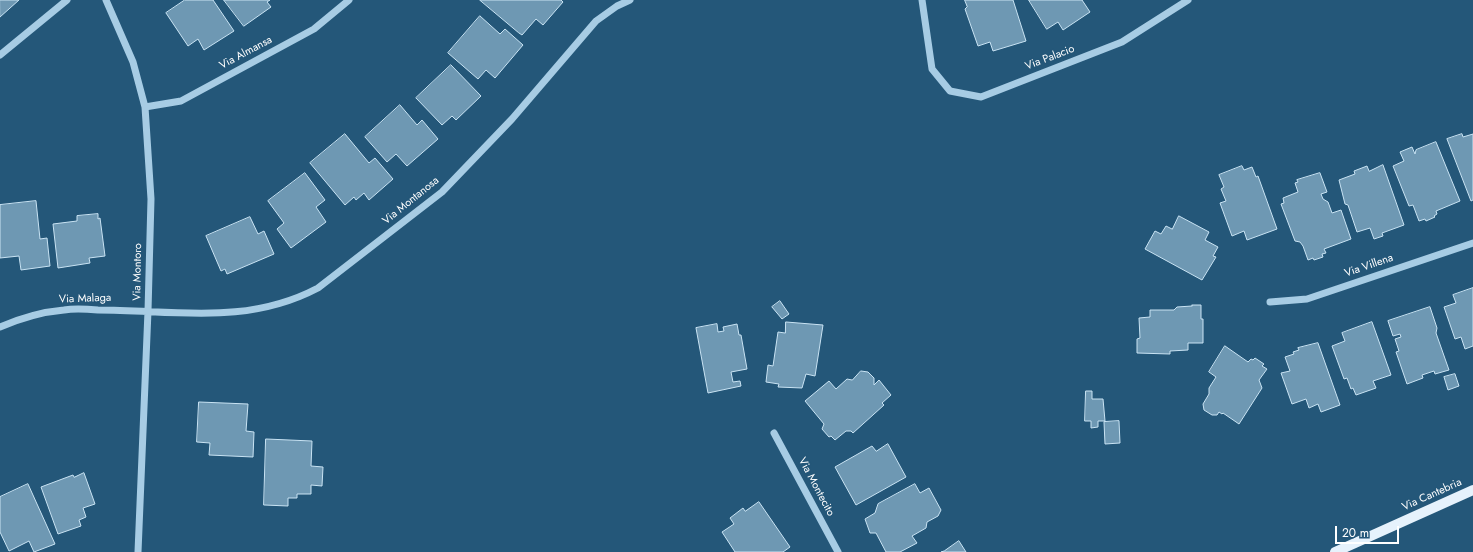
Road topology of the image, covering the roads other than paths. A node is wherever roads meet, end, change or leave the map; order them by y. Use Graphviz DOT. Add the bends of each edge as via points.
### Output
graph roads {
  1 [pos="67,0"];
  2 [pos="106,0"];
  3 [pos="349,0"];
  4 [pos="630,0"];
  5 [pos="922,0"];
  6 [pos="1188,0"];
  7 [pos="0,55"];
  8 [pos="145,107"];
  9 [pos="1473,243"];
  10 [pos="1270,302"];
  11 [pos="148,311"];
  12 [pos="0,327"];
  13 [pos="774,432"];
  14 [pos="1473,490"];
  15 [pos="138,552"];
  16 [pos="838,552"];
  17 [pos="1335,552"];
  1 -- 7 [label="street"];
  2 -- 8 [label="street, Via Montoro" via="133,62"];
  3 -- 8 [label="street, Via Almansa" via="314,28 181,101"];
  4 -- 11 [label="street, Via Montanosa" via="596,21 512,119 442,192 318,288 297,299 275,306 232,314"];
  5 -- 6 [label="street, Via Palacio" via="932,69 950,91 981,97 1122,42"];
  8 -- 11 [label="street, Via Montoro" via="151,199"];
  9 -- 10 [label="street, Via Villena" via="1307,299"];
  11 -- 12 [label="street, Via Malaga" via="65,309 27,316"];
  11 -- 15 [label="street, Via Montoro"];
  13 -- 16 [label="street, Via Montecito"];
  14 -- 17 [label="main road, Via Cantebria"];
}
